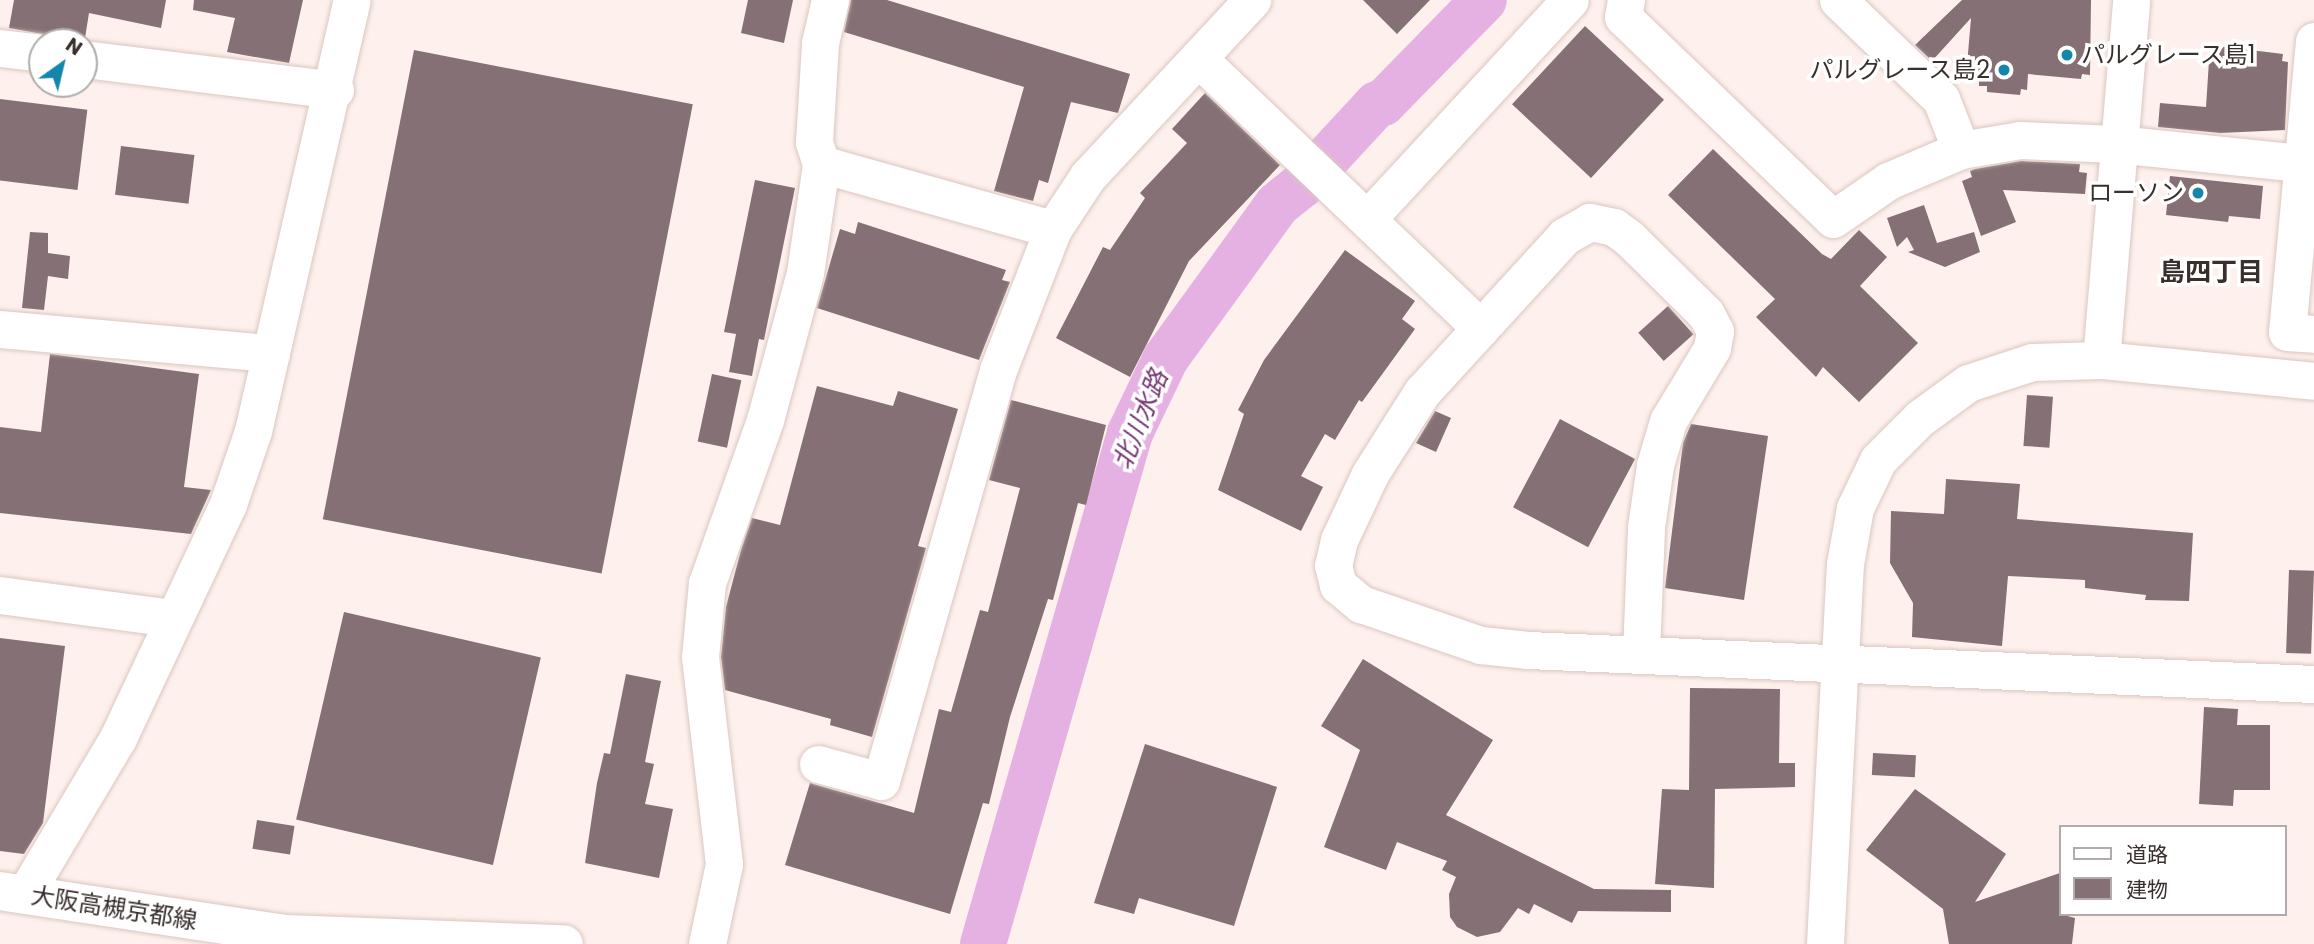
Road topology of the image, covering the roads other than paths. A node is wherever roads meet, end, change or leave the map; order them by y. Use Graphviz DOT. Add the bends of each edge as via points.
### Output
graph roads {
  1 [pos="352,0"];
  2 [pos="830,0"];
  3 [pos="1252,0"];
  4 [pos="1570,0"];
  5 [pos="1626,0"];
  6 [pos="1839,0"];
  7 [pos="2131,0"];
  8 [pos="2314,41"];
  9 [pos="0,48"];
  10 [pos="28,51"];
  11 [pos="1198,58"];
  12 [pos="98,60"];
  13 [pos="335,90"];
  14 [pos="2116,144"];
  15 [pos="1961,150"];
  16 [pos="2300,163"];
  17 [pos="821,164"];
  18 [pos="1368,218"];
  19 [pos="1054,229"];
  20 [pos="1481,328"];
  21 [pos="0,329"];
  22 [pos="2314,334"];
  23 [pos="271,353"];
  24 [pos="2101,360"];
  25 [pos="2314,381"];
  26 [pos="0,595"];
  27 [pos="173,618"];
  28 [pos="1642,653"];
  29 [pos="1843,661"];
  30 [pos="2314,684"];
  31 [pos="818,764"];
  32 [pos="12,892"];
  33 [pos="564,944"];
  34 [pos="707,944"];
  35 [pos="1825,944"];
  1 -- 13 [label="street"];
  2 -- 17 [label="street" via="820,43 815,106 814,142"];
  3 -- 11 [label="street"];
  4 -- 18 [label="street"];
  5 -- 15 [label="street" via="1623,17 1833,219 1888,181"];
  6 -- 15 [label="street" via="1941,99"];
  7 -- 14 [label="street"];
  8 -- 16 [label="street"];
  9 -- 10 [label="street"];
  11 -- 18 [label="street"];
  11 -- 19 [label="street" via="1088,176"];
  12 -- 13 [label="street"];
  13 -- 23 [label="street"];
  14 -- 15 [label="street" via="2020,140"];
  14 -- 16 [label="street"];
  14 -- 24 [label="street"];
  16 -- 22 [label="street" via="2287,332"];
  17 -- 19 [label="street"];
  17 -- 34 [label="street" via="804,273 769,407 707,583 700,657 724,864"];
  18 -- 20 [label="street"];
  19 -- 31 [label="street" via="998,370 881,781"];
  20 -- 28 [label="street" via="1422,392 1370,474 1339,540 1332,565 1338,585 1362,604 1481,645"];
  20 -- 28 [label="street" via="1565,236 1590,222 1614,227 1629,238 1706,314 1716,331 1712,348 1668,421 1655,465 1647,527"];
  21 -- 23 [label="street"];
  23 -- 27 [label="street" via="253,430 228,504"];
  24 -- 25 [label="street"];
  24 -- 29 [label="street" via="2032,362 1968,383 1920,418 1878,460 1853,519 1845,564"];
  26 -- 27 [label="street"];
  27 -- 32 [label="street" via="118,738"];
  28 -- 29 [label="street"];
  29 -- 30 [label="street"];
  29 -- 35 [label="street"];
  32 -- 33 [label="main road, 大阪高槻京都線" via="285,934"];
}
